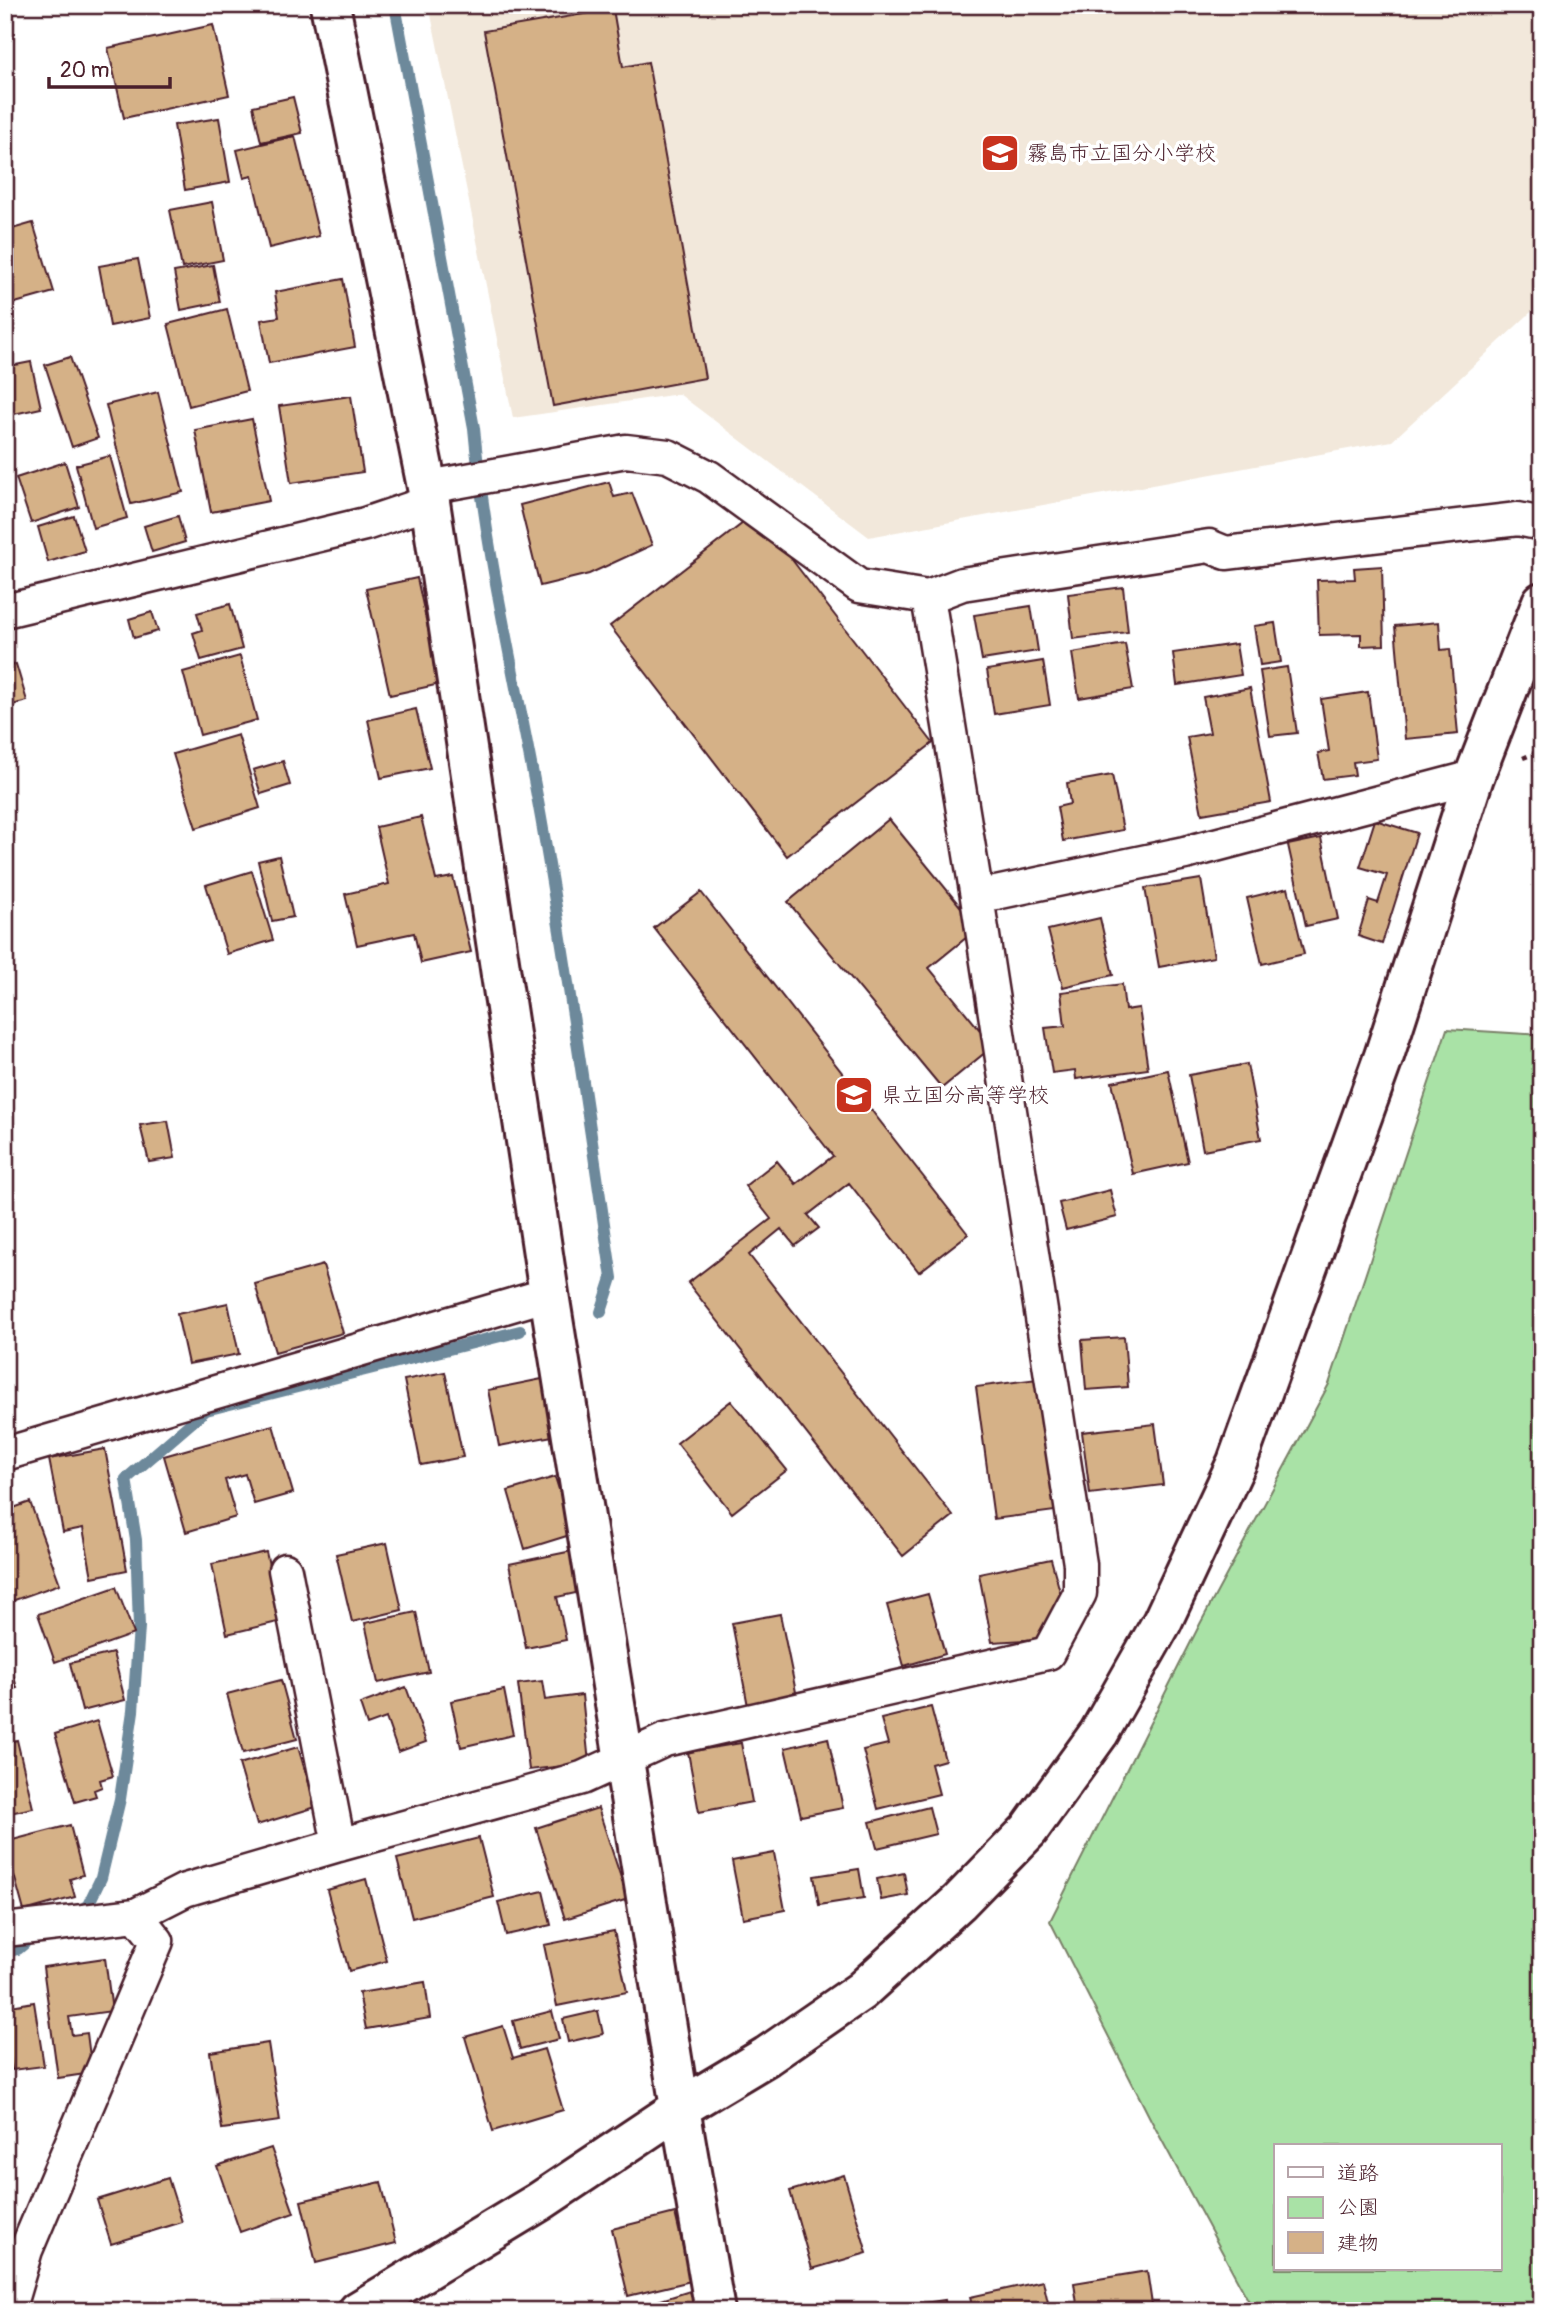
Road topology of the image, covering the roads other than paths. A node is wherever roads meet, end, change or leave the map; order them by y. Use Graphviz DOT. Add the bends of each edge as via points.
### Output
graph roads {
  1 [pos="330,5"];
  2 [pos="435,493"];
  3 [pos="1542,524"];
  4 [pos="928,597"];
  5 [pos="1542,602"];
  6 [pos="5,611"];
  7 [pos="1474,777"];
  8 [pos="977,897"];
  9 [pos="549,1294"];
  10 [pos="5,1454"];
  11 [pos="285,1570"];
  12 [pos="623,1758"];
  13 [pos="339,1845"];
  14 [pos="136,1915"];
  15 [pos="5,1930"];
  16 [pos="680,2108"];
  17 [pos="8,2311"];
  18 [pos="358,2311"];
  19 [pos="716,2311"];
  1 -- 2 [label="street"];
  2 -- 4 [label="street" via="496,474 626,451 668,456 709,477 859,586"];
  2 -- 6 [label="street" via="365,524"];
  2 -- 9 [label="street"];
  3 -- 4 [label="street" via="1518,519 1226,553 1209,546 962,584"];
  4 -- 8 [label="street"];
  5 -- 7 [label="street"];
  7 -- 8 [label="street" via="1185,853"];
  7 -- 16 [label="street" via="1384,1056 1237,1462 1162,1622 1099,1733 1029,1830 959,1902 861,1991 767,2056"];
  8 -- 12 [label="street" via="1080,1564 1080,1593 1048,1653 665,1740"];
  9 -- 10 [label="street"];
  9 -- 12 [label="street"];
  11 -- 13 [label="street"];
  12 -- 13 [label="street" via="582,1778"];
  12 -- 16 [label="street"];
  13 -- 14 [label="street" via="185,1890"];
  14 -- 15 [label="street"];
  14 -- 17 [label="street" via="157,1941 26,2250"];
  16 -- 18 [label="street" via="540,2202"];
  16 -- 19 [label="street"];
}
